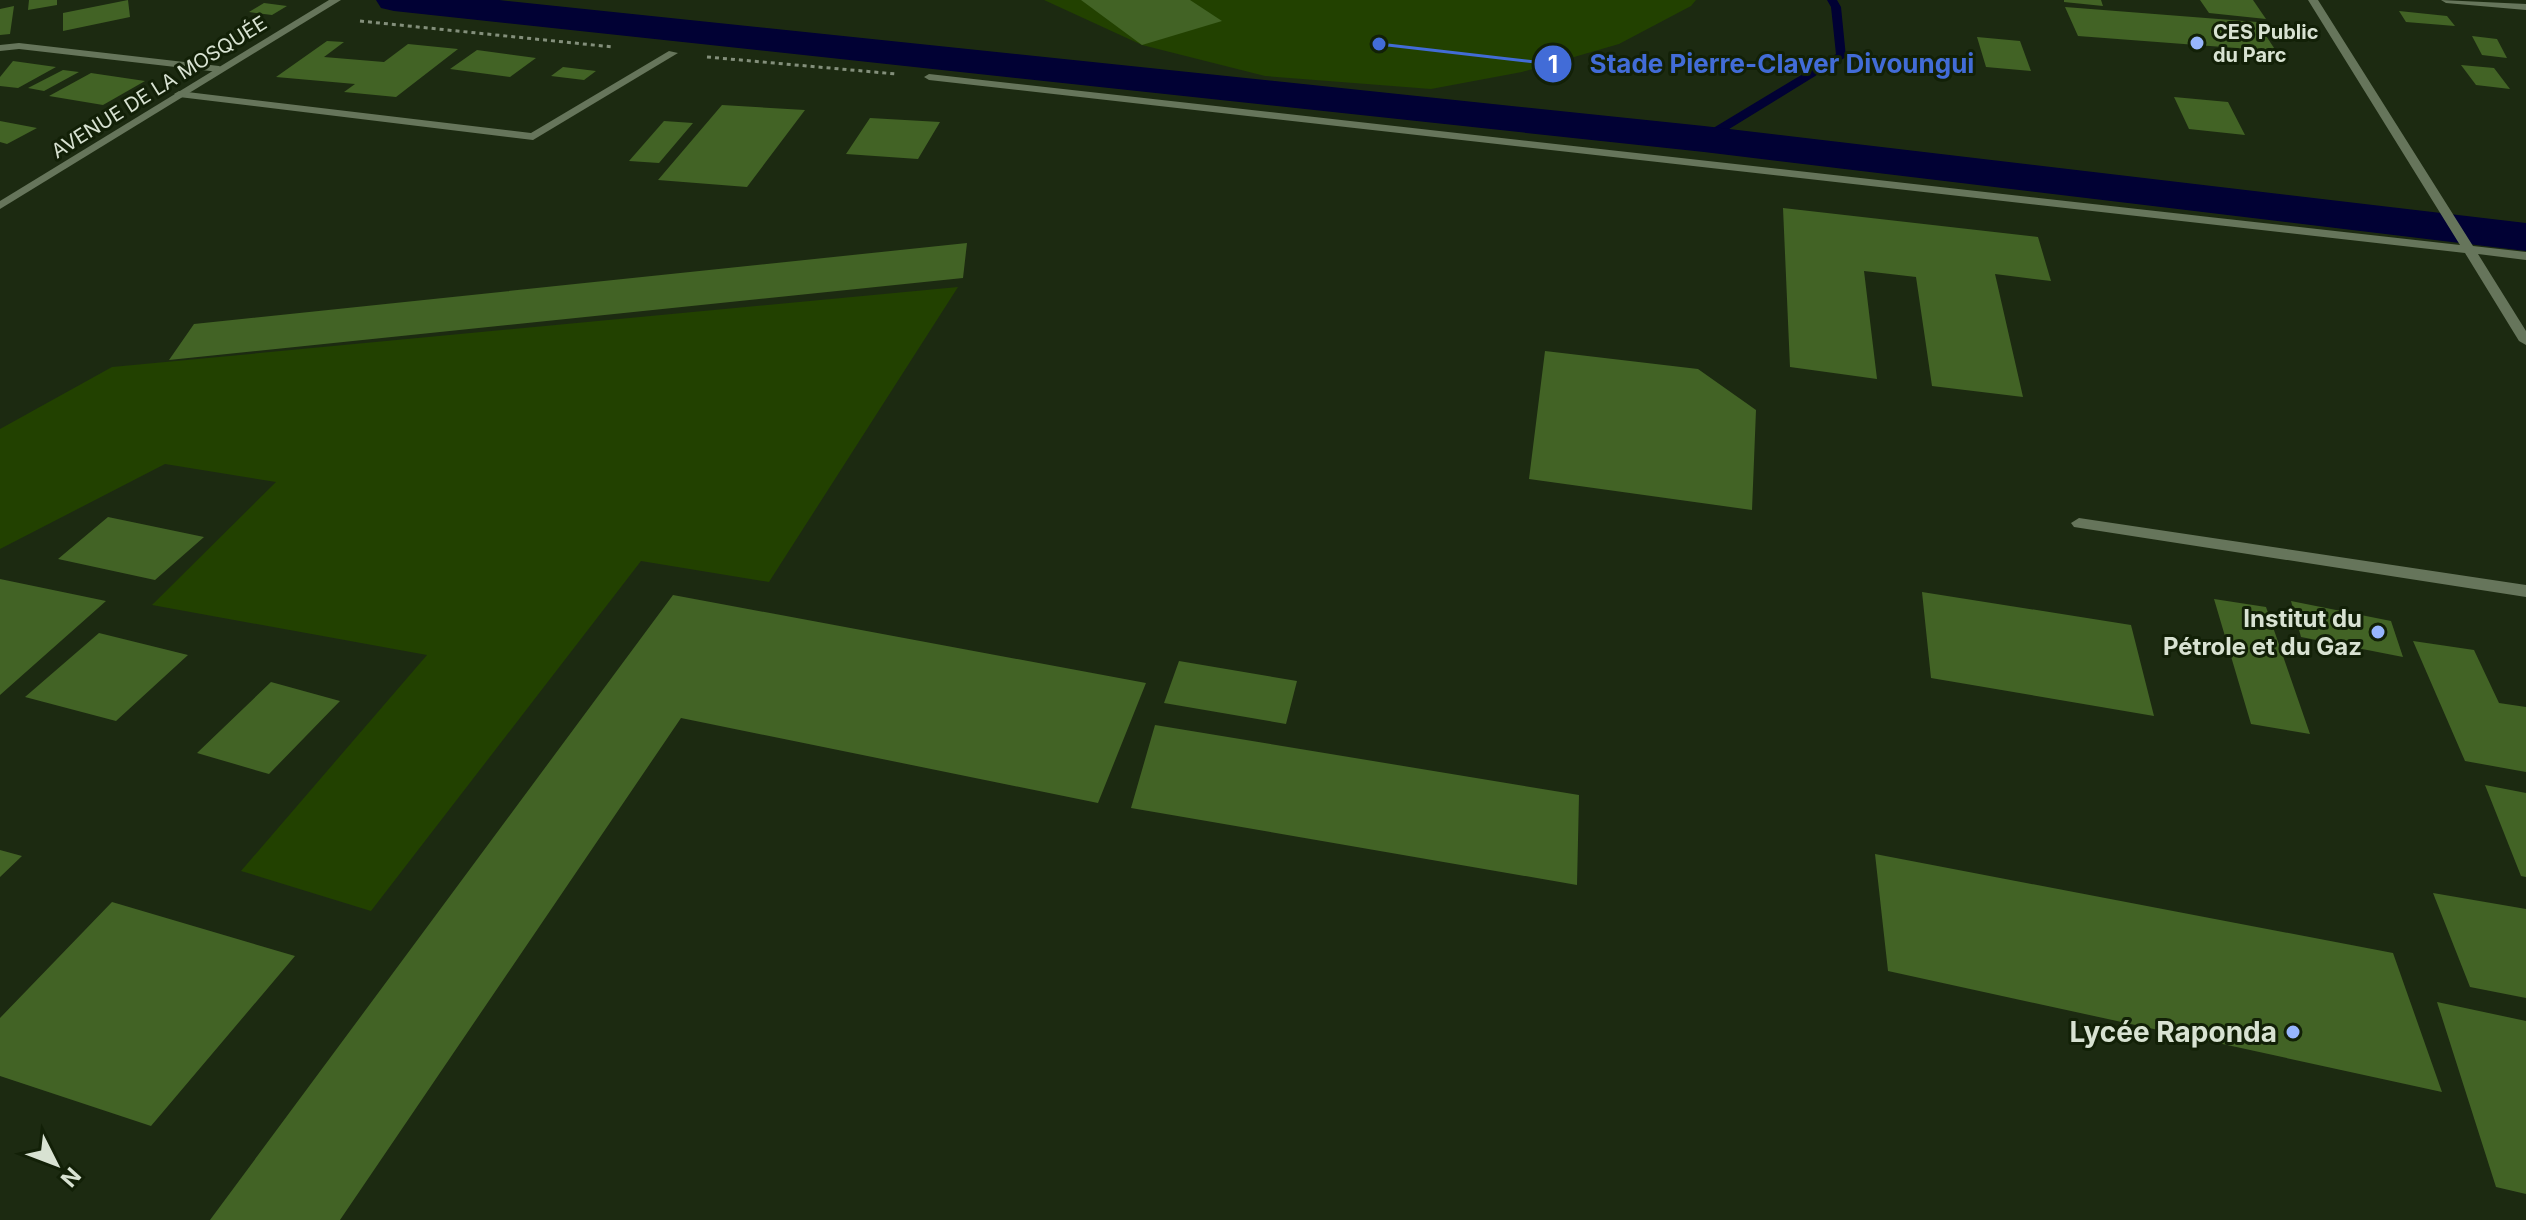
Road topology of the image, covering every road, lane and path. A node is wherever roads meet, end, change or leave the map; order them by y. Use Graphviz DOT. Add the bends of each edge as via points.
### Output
graph roads {
  1 [pos="336,0"];
  2 [pos="2313,0"];
  3 [pos="2446,0"];
  4 [pos="2526,7"];
  5 [pos="0,48"];
  6 [pos="673,53"];
  7 [pos="219,69"];
  8 [pos="929,77"];
  9 [pos="179,94"];
  10 [pos="0,206"];
  11 [pos="2464,244"];
  12 [pos="2526,256"];
  13 [pos="2526,341"];
  14 [pos="2079,523"];
  15 [pos="2526,591"];
  1 -- 7 [label="street, AVENUE DE LA MOSQUÉE"];
  2 -- 11 [label="street"];
  3 -- 4 [label="street"];
  5 -- 7 [label="street"];
  6 -- 9 [label="street" via="533,137"];
  7 -- 9 [label="street, AVENUE DE LA MOSQUÉE"];
  8 -- 11 [label="street"];
  9 -- 10 [label="street, AVENUE DE LA MOSQUÉE"];
  11 -- 12 [label="street"];
  11 -- 13 [label="street"];
  14 -- 15 [label="street"];
}
